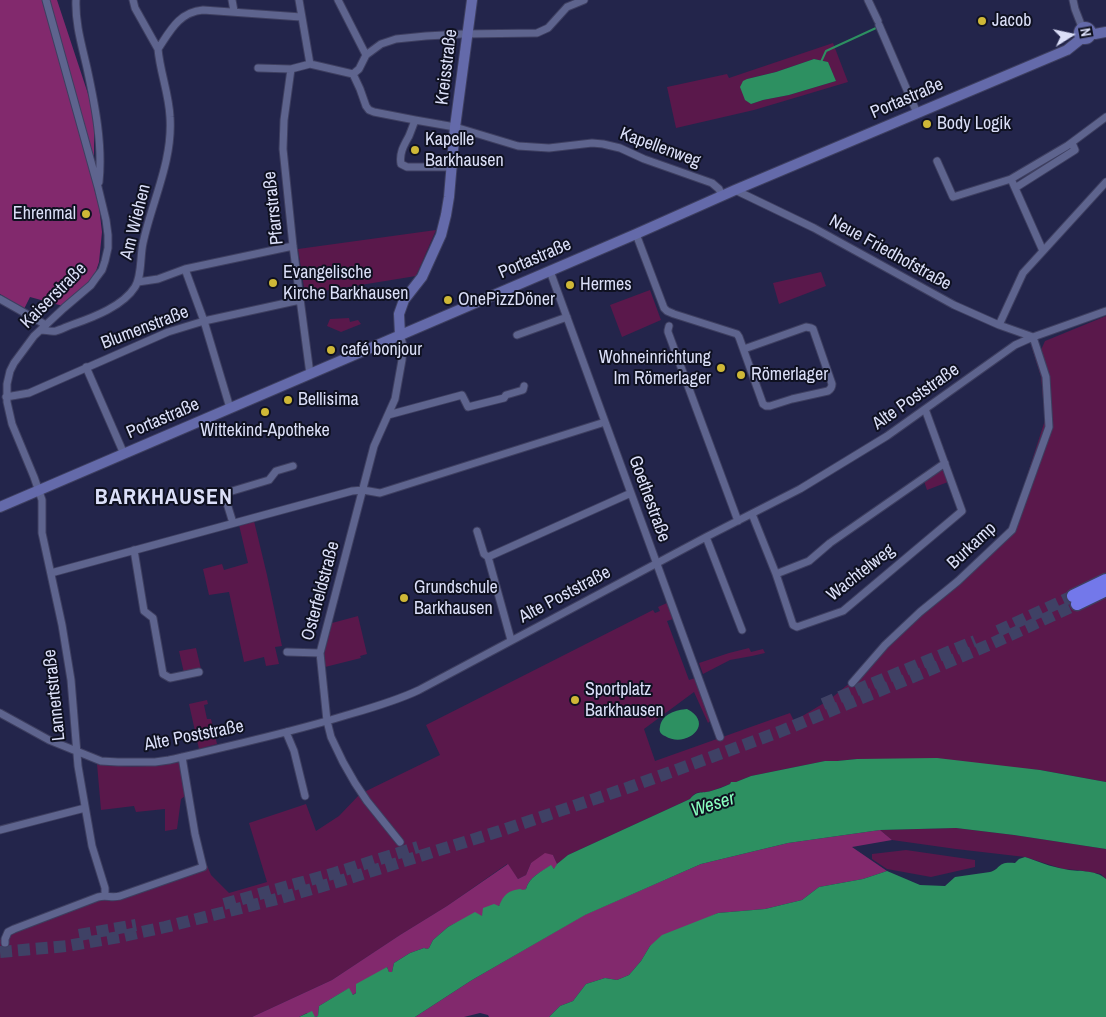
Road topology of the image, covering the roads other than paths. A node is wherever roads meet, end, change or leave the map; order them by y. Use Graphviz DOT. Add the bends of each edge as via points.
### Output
graph roads {
  1 [pos="46,0"];
  2 [pos="76,0"];
  3 [pos="133,0"];
  4 [pos="232,0"];
  5 [pos="299,0"];
  6 [pos="338,0"];
  7 [pos="472,0"];
  8 [pos="584,0"];
  9 [pos="868,0"];
  10 [pos="1073,0"];
  11 [pos="234,11"];
  12 [pos="301,17"];
  13 [pos="1082,27"];
  14 [pos="1106,32"];
  15 [pos="468,34"];
  16 [pos="1092,34"];
  17 [pos="1082,38"];
  18 [pos="158,49"];
  19 [pos="366,55"];
  20 [pos="310,64"];
  21 [pos="258,68"];
  22 [pos="291,69"];
  23 [pos="353,74"];
  24 [pos="917,113"];
  25 [pos="1106,117"];
  26 [pos="414,120"];
  27 [pos="455,127"];
  28 [pos="1072,143"];
  29 [pos="937,161"];
  30 [pos="451,167"];
  31 [pos="1011,179"];
  32 [pos="1106,182"];
  33 [pos="98,187"];
  34 [pos="1015,188"];
  35 [pos="735,190"];
  36 [pos="722,196"];
  37 [pos="636,234"];
  38 [pos="293,246"];
  39 [pos="1043,251"];
  40 [pos="186,269"];
  41 [pos="550,271"];
  42 [pos="138,282"];
  43 [pos="0,299"];
  44 [pos="300,300"];
  45 [pos="1106,310"];
  46 [pos="567,317"];
  47 [pos="204,321"];
  48 [pos="999,325"];
  49 [pos="669,326"];
  50 [pos="43,328"];
  51 [pos="400,335"];
  52 [pos="517,335"];
  53 [pos="1033,337"];
  54 [pos="744,349"];
  55 [pos="86,367"];
  56 [pos="310,374"];
  57 [pos="524,386"];
  58 [pos="4,393"];
  59 [pos="230,408"];
  60 [pos="925,408"];
  61 [pos="388,415"];
  62 [pos="605,422"];
  63 [pos="124,454"];
  64 [pos="945,463"];
  65 [pos="293,466"];
  66 [pos="363,490"];
  67 [pos="39,491"];
  68 [pos="631,493"];
  69 [pos="0,507"];
  70 [pos="752,514"];
  71 [pos="738,521"];
  72 [pos="233,523"];
  73 [pos="477,531"];
  74 [pos="706,537"];
  75 [pos="134,550"];
  76 [pos="488,557"];
  77 [pos="657,564"];
  78 [pos="51,573"];
  79 [pos="776,574"];
  80 [pos="1106,580"];
  81 [pos="1106,590"];
  82 [pos="742,630"];
  83 [pos="511,640"];
  84 [pos="287,652"];
  85 [pos="320,653"];
  86 [pos="200,672"];
  87 [pos="852,683"];
  88 [pos="0,713"];
  89 [pos="327,721"];
  90 [pos="286,732"];
  91 [pos="720,737"];
  92 [pos="76,751"];
  93 [pos="182,757"];
  94 [pos="305,796"];
  95 [pos="85,808"];
  96 [pos="0,830"];
  97 [pos="400,842"];
  98 [pos="105,896"];
  99 [pos="5,943"];
  1 -- 33 [label="street, Kaiserstraße"];
  2 -- 33 [label="street" via="78,27 96,112"];
  3 -- 18 [label="street"];
  4 -- 11 [label="street"];
  5 -- 12 [label="street"];
  6 -- 19 [label="street"];
  7 -- 15 [label="main road, Kreisstraße"];
  8 -- 15 [label="street" via="567,7 548,28 537,33"];
  9 -- 24 [label="street"];
  10 -- 13 [label="street"];
  11 -- 12 [label="street"];
  11 -- 18 [label="street" via="196,10 187,14 178,20"];
  12 -- 20 [label="street"];
  13 -- 16 [label="main road" via="1090,28"];
  13 -- 17 [label="main road" via="1079,33"];
  14 -- 16 [label="main road"];
  15 -- 19 [label="street" via="396,39"];
  15 -- 27 [label="main road, Kreisstraße"];
  16 -- 17 [label="main road" via="1087,39"];
  17 -- 24 [label="main road, Portastraße" via="1067,50"];
  18 -- 42 [label="street, Am Wiehen" via="170,116 170,146 142,245"];
  19 -- 23 [label="street"];
  20 -- 22 [label="street"];
  20 -- 23 [label="street"];
  21 -- 22 [label="street"];
  22 -- 38 [label="street, Pfarrstraße" via="283,149"];
  23 -- 26 [label="street, Kapellenweg" via="369,110"];
  24 -- 35 [label="main road, Portastraße"];
  25 -- 28 [label="street"];
  26 -- 27 [label="street, Kapellenweg"];
  26 -- 30 [label="street" via="400,164 407,167"];
  27 -- 30 [label="main road, Kreisstraße"];
  27 -- 36 [label="street, Kapellenweg" via="518,146 549,148 592,143 620,148 712,183"];
  28 -- 31 [label="street"];
  28 -- 34 [label="street" via="1076,150"];
  29 -- 31 [label="street" via="952,197"];
  30 -- 51 [label="main road, Kreisstraße" via="441,235 422,277 404,300 399,314"];
  31 -- 34 [label="street"];
  32 -- 39 [label="street"];
  33 -- 50 [label="street, Kaiserstraße" via="108,235 102,270 91,285"];
  34 -- 39 [label="street"];
  35 -- 36 [label="main road, Portastraße"];
  35 -- 48 [label="street, Neue Friedhofstraße" via="814,228 954,305"];
  36 -- 37 [label="main road, Portastraße"];
  37 -- 41 [label="main road, Portastraße"];
  37 -- 54 [label="street" via="664,308 737,334"];
  38 -- 40 [label="street"];
  38 -- 44 [label="street, Pfarrstraße"];
  39 -- 48 [label="street" via="1024,273"];
  40 -- 42 [label="street"];
  40 -- 47 [label="street"];
  41 -- 46 [label="street, Goethestraße"];
  41 -- 51 [label="main road, Portastraße"];
  42 -- 50 [label="street, Am Wiehen" via="116,305 92,317 56,331"];
  43 -- 50 [label="street"];
  44 -- 47 [label="street, Blumenstraße"];
  44 -- 56 [label="street, Pfarrstraße"];
  45 -- 53 [label="street, Alte Poststraße"];
  46 -- 52 [label="street"];
  46 -- 62 [label="street, Goethestraße"];
  47 -- 55 [label="street, Blumenstraße" via="168,332"];
  47 -- 59 [label="street"];
  48 -- 53 [label="street, Neue Friedhofstraße"];
  49 -- 71 [label="street" via="668,332"];
  50 -- 58 [label="street, Kaiserstraße" via="14,363"];
  51 -- 56 [label="main road, Portastraße"];
  51 -- 61 [label="street, Osterfeldstraße" via="402,360 395,399"];
  53 -- 60 [label="street, Alte Poststraße" via="1014,345"];
  53 -- 87 [label="street, Burkamp" via="1046,377 1049,427 1012,530 885,645"];
  54 -- 54 [label="street" via="766,406 828,391 832,387 811,328"];
  55 -- 58 [label="street, Blumenstraße" via="29,393"];
  55 -- 63 [label="street"];
  56 -- 59 [label="main road, Portastraße"];
  57 -- 61 [label="street" via="523,390 504,398 468,407 462,395"];
  58 -- 67 [label="street, Kaiserstraße" via="9,417"];
  59 -- 63 [label="main road, Portastraße"];
  60 -- 64 [label="street"];
  60 -- 70 [label="street, Alte Poststraße" via="842,464"];
  61 -- 66 [label="street, Osterfeldstraße" via="374,446"];
  62 -- 66 [label="street" via="380,493"];
  62 -- 68 [label="street, Goethestraße"];
  63 -- 67 [label="main road, Portastraße"];
  64 -- 79 [label="street" via="809,561"];
  64 -- 79 [label="street, Wachtelweg" via="962,511 843,611 796,627"];
  65 -- 72 [label="street" via="276,471 269,480 229,492 225,498"];
  66 -- 72 [label="street"];
  66 -- 85 [label="street, Osterfeldstraße"];
  67 -- 69 [label="main road, Portastraße"];
  67 -- 78 [label="street, Lannertstraße" via="42,533"];
  68 -- 76 [label="street"];
  68 -- 77 [label="street, Goethestraße"];
  70 -- 71 [label="street, Alte Poststraße"];
  70 -- 79 [label="street, Wachtelweg"];
  71 -- 74 [label="street, Alte Poststraße"];
  72 -- 75 [label="street"];
  73 -- 76 [label="street" via="484,554"];
  74 -- 77 [label="street, Alte Poststraße"];
  74 -- 82 [label="street"];
  75 -- 78 [label="street"];
  75 -- 86 [label="street" via="144,611 153,618 163,674 170,678"];
  76 -- 83 [label="street"];
  77 -- 83 [label="street, Alte Poststraße"];
  77 -- 91 [label="street, Goethestraße"];
  78 -- 92 [label="street, Lannertstraße" via="71,680"];
  80 -- 81 [label="highway" via="1075,600"];
  83 -- 89 [label="street, Alte Poststraße" via="406,696"];
  84 -- 85 [label="street"];
  85 -- 89 [label="street, Osterfeldstraße"];
  88 -- 92 [label="street, Alte Poststraße"];
  89 -- 90 [label="street, Alte Poststraße"];
  89 -- 97 [label="street, Osterfeldstraße" via="331,737 355,783"];
  90 -- 93 [label="street, Alte Poststraße"];
  90 -- 94 [label="street"];
  92 -- 93 [label="street, Alte Poststraße" via="101,761 118,762 155,762"];
  92 -- 95 [label="street, Lannertstraße"];
  93 -- 98 [label="street" via="203,867 114,898"];
  95 -- 96 [label="street"];
  95 -- 98 [label="street, Lannertstraße"];
  98 -- 99 [label="street" via="14,929 8,932"];
}
